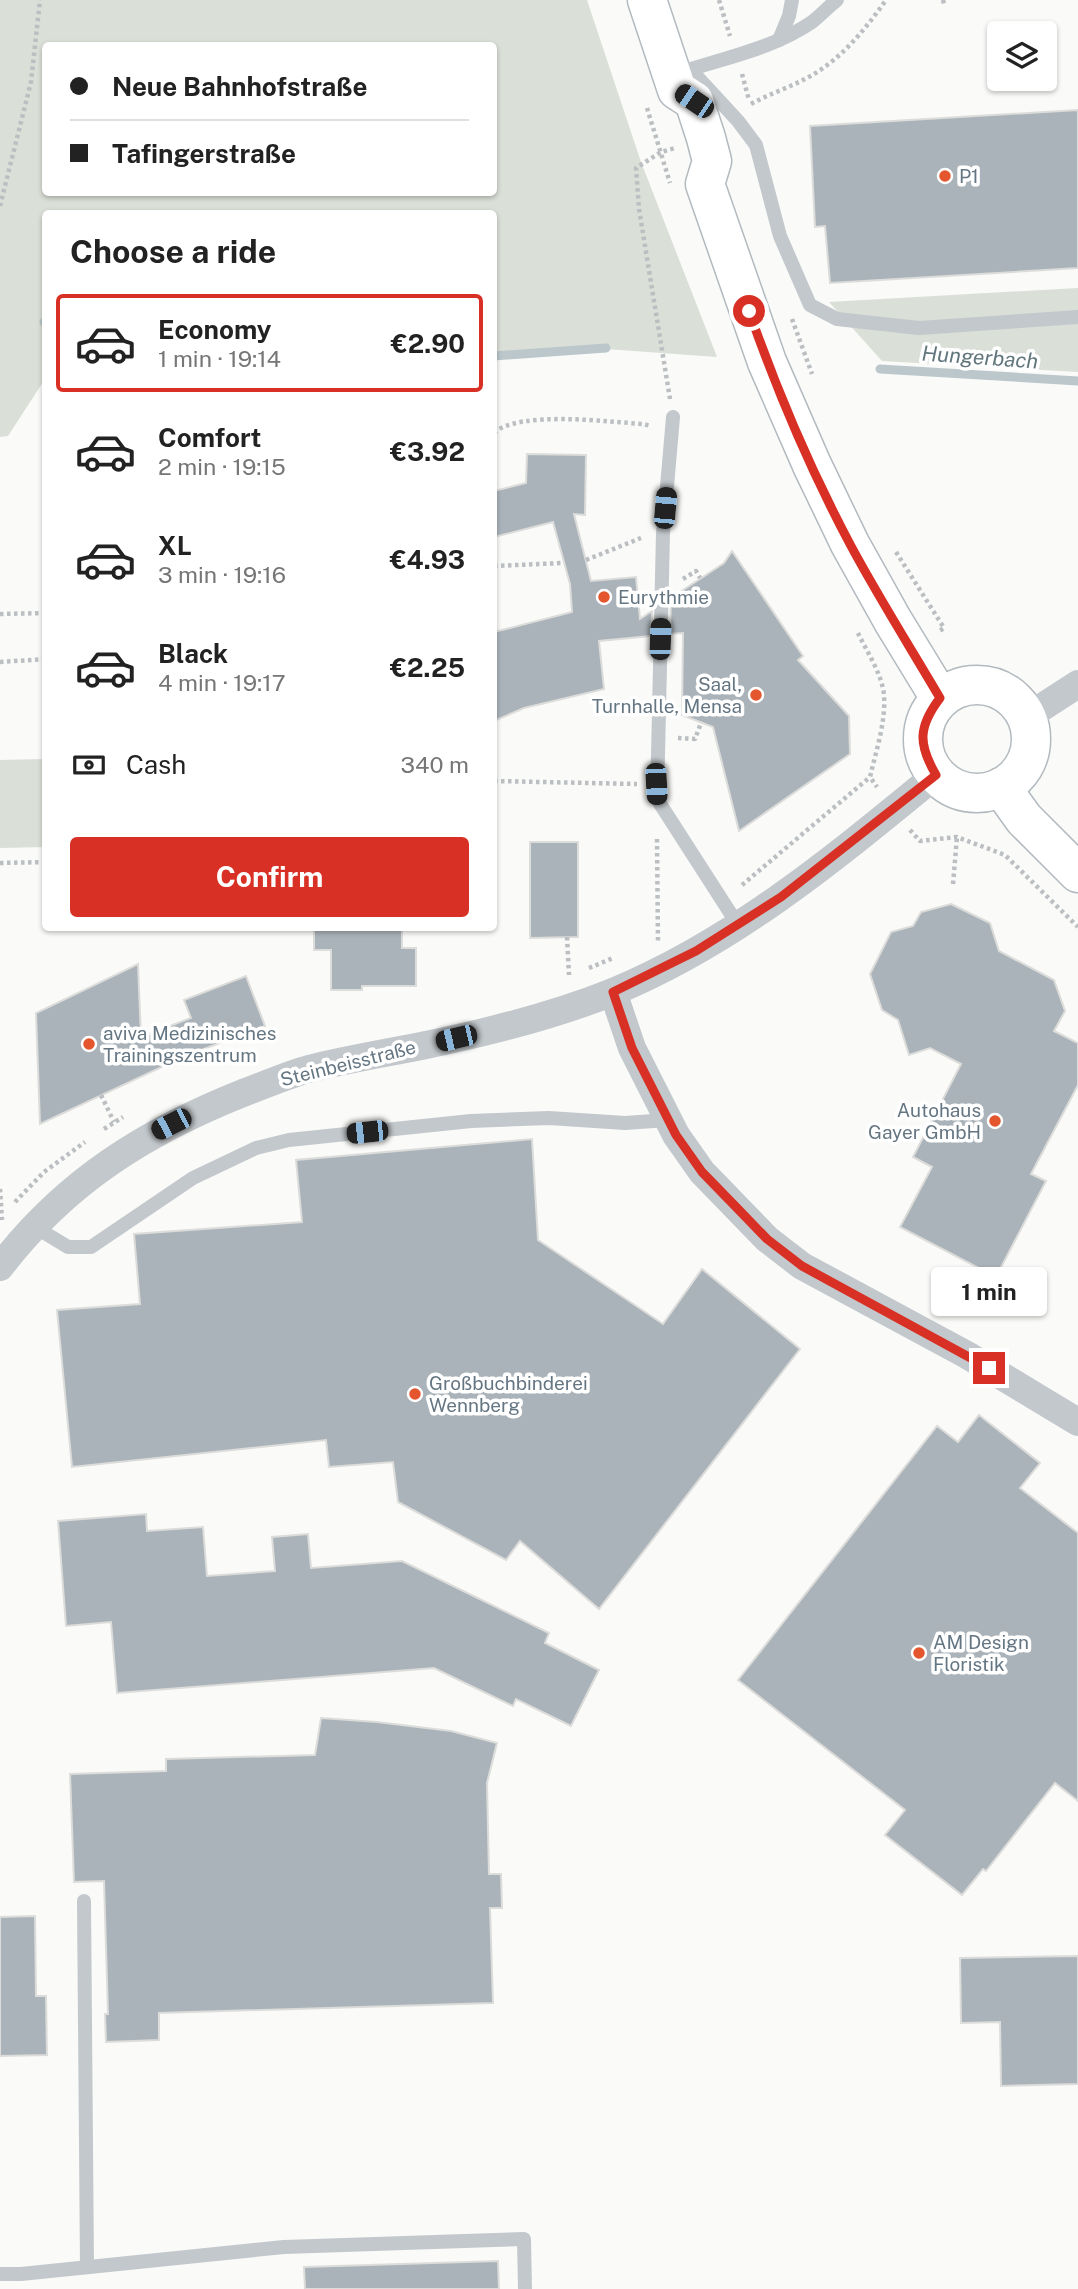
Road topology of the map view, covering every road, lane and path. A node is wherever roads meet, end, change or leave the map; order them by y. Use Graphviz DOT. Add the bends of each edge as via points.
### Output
graph roads {
  1 [pos="40,0"];
  2 [pos="719,0"];
  3 [pos="792,0"];
  4 [pos="837,0"];
  5 [pos="886,0"];
  6 [pos="651,5"];
  7 [pos="722,12"];
  8 [pos="779,40"];
  9 [pos="680,78"];
  10 [pos="738,121"];
  11 [pos="661,152"];
  12 [pos="0,206"];
  13 [pos="791,316"];
  14 [pos="1078,317"];
  15 [pos="813,376"];
  16 [pos="673,417"];
  17 [pos="497,430"];
  18 [pos="671,433"];
  19 [pos="663,533"];
  20 [pos="895,550"];
  21 [pos="586,559"];
  22 [pos="563,563"];
  23 [pos="497,566"];
  24 [pos="0,614"];
  25 [pos="42,614"];
  26 [pos="912,651"];
  27 [pos="42,659"];
  28 [pos="0,662"];
  29 [pos="877,673"];
  30 [pos="1078,684"];
  31 [pos="940,698"];
  32 [pos="1027,717"];
  33 [pos="701,723"];
  34 [pos="657,736"];
  35 [pos="936,775"];
  36 [pos="870,778"];
  37 [pos="497,781"];
  38 [pos="656,784"];
  39 [pos="1001,787"];
  40 [pos="657,799"];
  41 [pos="893,810"];
  42 [pos="957,837"];
  43 [pos="42,862"];
  44 [pos="0,863"];
  45 [pos="1078,873"];
  46 [pos="953,884"];
  47 [pos="721,901"];
  48 [pos="738,925"];
  49 [pos="1078,927"];
  50 [pos="665,934"];
  51 [pos="567,937"];
  52 [pos="657,939"];
  53 [pos="646,943"];
  54 [pos="615,957"];
  55 [pos="663,969"];
  56 [pos="569,975"];
  57 [pos="561,979"];
  58 [pos="613,992"];
  59 [pos="101,1096"];
  60 [pos="125,1115"];
  61 [pos="668,1120"];
  62 [pos="114,1122"];
  63 [pos="102,1130"];
  64 [pos="91,1138"];
  65 [pos="12,1205"];
  66 [pos="7,1212"];
  67 [pos="0,1221"];
  68 [pos="35,1227"];
  69 [pos="0,1267"];
  70 [pos="1078,1422"];
  71 [pos="84,1901"];
  72 [pos="87,2267"];
  73 [pos="0,2274"];
  74 [pos="525,2289"];
  1 -- 12 [label="path" via="31,82"];
  2 -- 7 [label="path"];
  3 -- 8 [label="lane"];
  4 -- 8 [label="lane" via="812,22"];
  5 -- 10 [label="path" via="856,39 828,65 750,105"];
  6 -- 9 [label="main road"];
  8 -- 9 [label="lane"];
  9 -- 10 [label="lane"];
  9 -- 26 [label="main road" via="669,106 689,173 705,184 767,362 807,454 850,544"];
  10 -- 14 [label="lane" via="756,145 780,236 810,305 837,319 919,328"];
  11 -- 16 [label="path" via="636,168"];
  13 -- 15 [label="path"];
  16 -- 18 [label="lane"];
  17 -- 18 [label="path" via="529,420 579,420 643,424"];
  18 -- 19 [label="lane"];
  19 -- 21 [label="path"];
  19 -- 34 [label="lane"];
  20 -- 26 [label="path" via="943,628"];
  22 -- 23 [label="path"];
  24 -- 25 [label="path"];
  26 -- 29 [label="path"];
  26 -- 31 [label="main road"];
  27 -- 28 [label="path"];
  30 -- 32 [label="street"];
  31 -- 32 [label="main road" via="978,684 1015,700"];
  31 -- 35 [label="main road" via="927,715 922,736 925,757"];
  32 -- 39 [label="main road" via="1031,737 1028,758 1017,775"];
  33 -- 34 [label="path" via="695,739"];
  34 -- 38 [label="lane"];
  35 -- 39 [label="main road" via="966,792"];
  35 -- 41 [label="street, Steinbeisstraße"];
  36 -- 47 [label="path"];
  37 -- 38 [label="path"];
  38 -- 40 [label="lane"];
  39 -- 45 [label="main road" via="1024,819"];
  40 -- 47 [label="lane"];
  40 -- 52 [label="path"];
  41 -- 42 [label="path" via="920,841"];
  41 -- 48 [label="street, Steinbeisstraße"];
  42 -- 46 [label="path"];
  42 -- 49 [label="path" via="1004,855"];
  43 -- 44 [label="path"];
  47 -- 48 [label="lane"];
  48 -- 55 [label="street, Steinbeisstraße"];
  50 -- 52 [label="path"];
  51 -- 56 [label="path"];
  52 -- 53 [label="path"];
  52 -- 55 [label="path"];
  54 -- 56 [label="path"];
  55 -- 58 [label="street, Steinbeisstraße"];
  56 -- 57 [label="path"];
  58 -- 61 [label="street" via="632,1048"];
  58 -- 68 [label="street, Steinbeisstraße" via="509,1026 309,1069 225,1100 127,1150 90,1176"];
  59 -- 62 [label="path"];
  60 -- 62 [label="path"];
  61 -- 68 [label="lane" via="471,1121 289,1140 256,1148 193,1178 91,1247 68,1247"];
  61 -- 70 [label="street" via="702,1172 767,1239 802,1266 967,1354"];
  62 -- 63 [label="path"];
  64 -- 65 [label="path" via="44,1172"];
  66 -- 67 [label="path"];
  68 -- 69 [label="street, Steinbeisstraße"];
  71 -- 72 [label="lane"];
  72 -- 73 [label="lane"];
  72 -- 74 [label="lane" via="284,2247 524,2239"];
}
